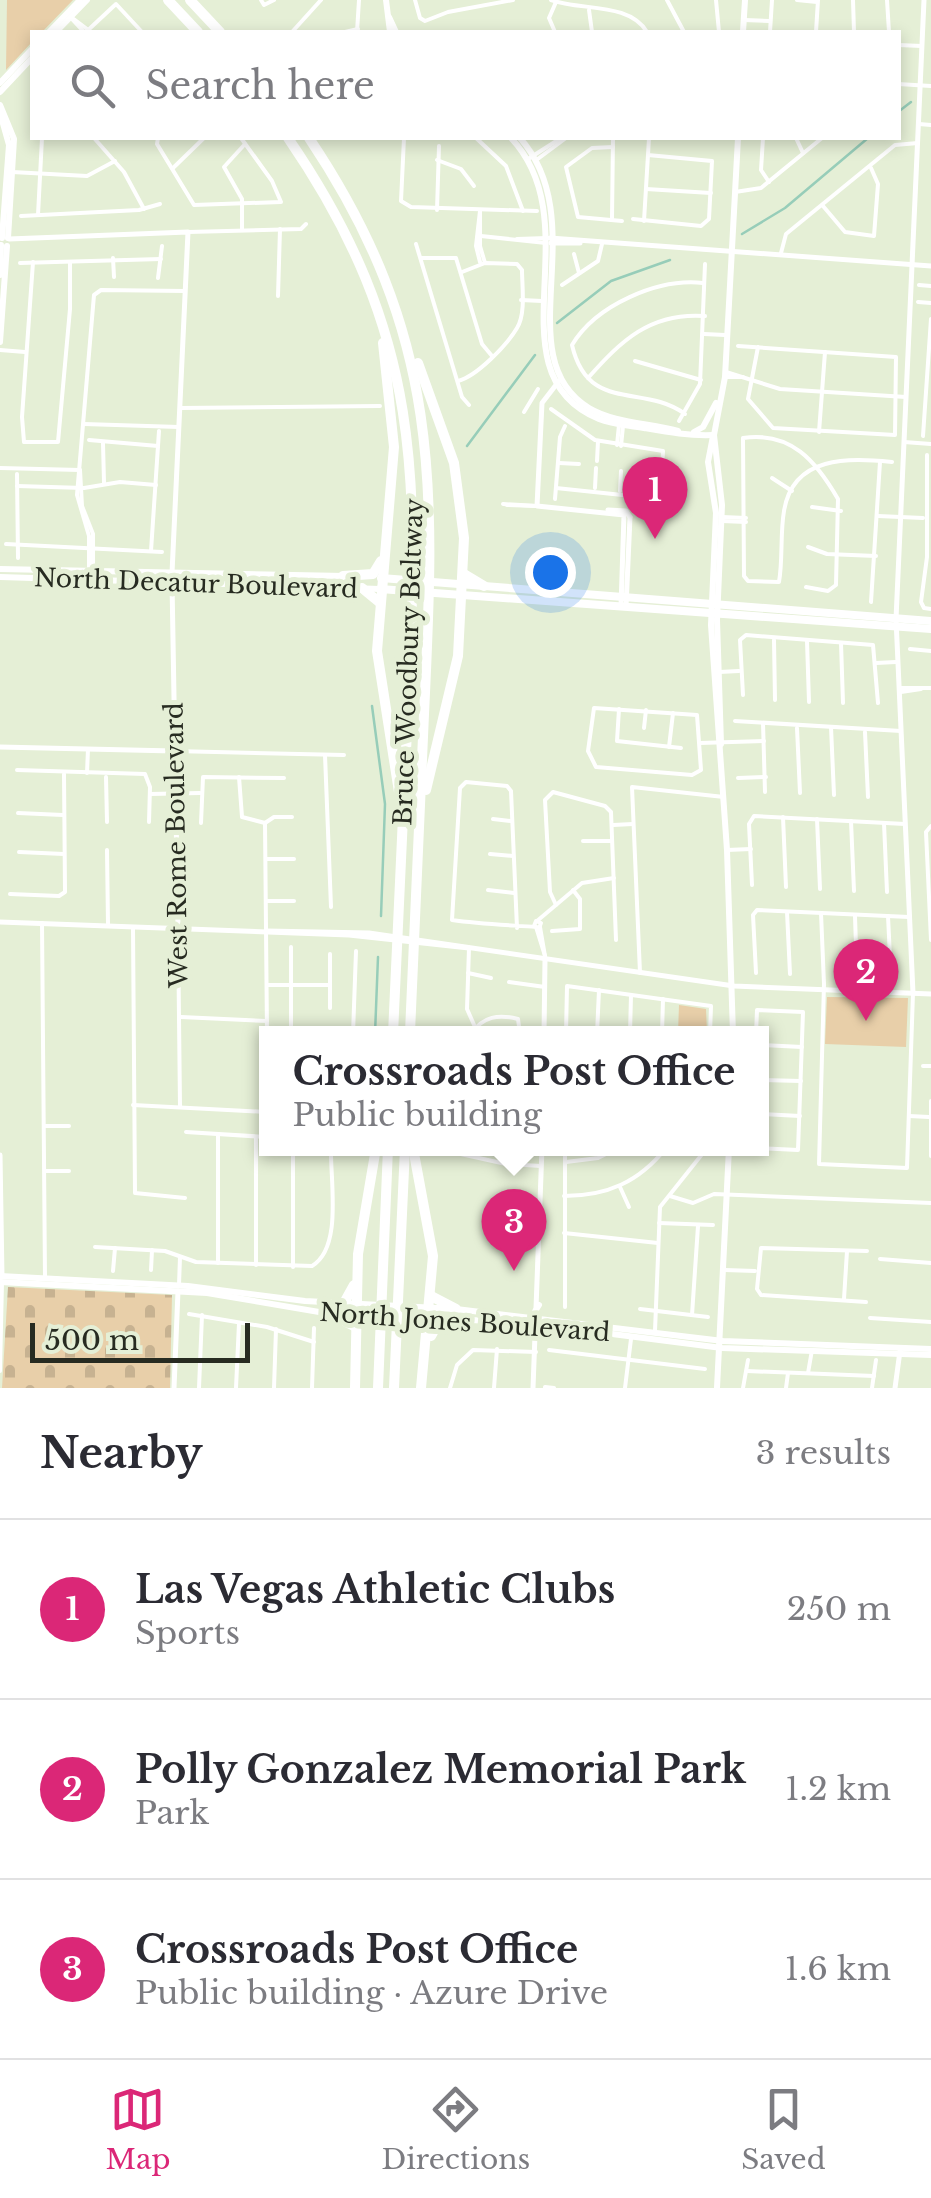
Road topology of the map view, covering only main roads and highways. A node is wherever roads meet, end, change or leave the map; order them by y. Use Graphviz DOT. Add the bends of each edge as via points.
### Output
graph roads {
  1 [pos="83,0"];
  2 [pos="168,0"];
  3 [pos="190,0"];
  4 [pos="386,0"];
  5 [pos="745,0"];
  6 [pos="54,30"];
  7 [pos="196,30"];
  8 [pos="218,30"];
  9 [pos="392,30"];
  10 [pos="743,30"];
  11 [pos="30,51"];
  12 [pos="30,60"];
  13 [pos="0,83"];
  14 [pos="0,92"];
  15 [pos="0,105"];
  16 [pos="0,114"];
  17 [pos="289,140"];
  18 [pos="309,140"];
  19 [pos="512,140"];
  20 [pos="521,140"];
  21 [pos="738,140"];
  22 [pos="532,159"];
  23 [pos="10,172"];
  24 [pos="551,241"];
  25 [pos="4,242"];
  26 [pos="362,267"];
  27 [pos="0,275"];
  28 [pos="392,297"];
  29 [pos="0,342"];
  30 [pos="725,378"];
  31 [pos="559,381"];
  32 [pos="622,422"];
  33 [pos="661,432"];
  34 [pos="694,432"];
  35 [pos="714,435"];
  36 [pos="708,462"];
  37 [pos="720,519"];
  38 [pos="384,556"];
  39 [pos="0,569"];
  40 [pos="343,576"];
  41 [pos="0,577"];
  42 [pos="172,578"];
  43 [pos="221,580"];
  44 [pos="381,584"];
  45 [pos="484,586"];
  46 [pos="466,587"];
  47 [pos="362,588"];
  48 [pos="379,602"];
  49 [pos="623,602"];
  50 [pos="715,609"];
  51 [pos="931,621"];
  52 [pos="896,623"];
  53 [pos="931,629"];
  54 [pos="717,672"];
  55 [pos="716,697"];
  56 [pos="722,711"];
  57 [pos="721,744"];
  58 [pos="418,835"];
  59 [pos="402,843"];
  60 [pos="392,1026"];
  61 [pos="410,1026"];
  62 [pos="733,1026"];
  63 [pos="374,1156"];
  64 [pos="388,1156"];
  65 [pos="405,1156"];
  66 [pos="414,1156"];
  67 [pos="729,1156"];
  68 [pos="1,1279"];
  69 [pos="179,1288"];
  70 [pos="539,1304"];
  71 [pos="456,1310"];
  72 [pos="433,1311"];
  73 [pos="357,1312"];
  74 [pos="331,1314"];
  75 [pos="538,1321"];
  76 [pos="631,1332"];
  77 [pos="537,1337"];
  78 [pos="722,1344"];
  79 [pos="931,1352"];
  80 [pos="355,1388"];
  81 [pos="378,1388"];
  82 [pos="394,1388"];
  83 [pos="421,1388"];
  84 [pos="717,1388"];
  1 -- 6 [label="main road"];
  2 -- 7 [label="highway"];
  3 -- 8 [label="highway"];
  4 -- 9 [label="main road"];
  5 -- 10 [label="main road"];
  11 -- 13 [label="main road"];
  12 -- 14 [label="main road"];
  15 -- 23 [label="main road" via="13,133"];
  16 -- 23 [label="main road"];
  17 -- 26 [label="highway, Bruce Woodbury Beltway"];
  18 -- 28 [label="highway, Bruce Woodbury Beltway" via="361,226"];
  19 -- 22 [label="main road"];
  20 -- 22 [label="main road"];
  21 -- 30 [label="main road"];
  22 -- 24 [label="main road" via="550,195"];
  23 -- 25 [label="main road"];
  24 -- 31 [label="main road" via="549,342"];
  24 -- 31 [label="main road" via="545,356"];
  25 -- 27 [label="main road"];
  25 -- 29 [label="main road"];
  26 -- 38 [label="highway" via="392,406"];
  26 -- 59 [label="highway, Bruce Woodbury Beltway" via="395,362 412,452 416,541"];
  28 -- 46 [label="highway" via="456,471"];
  28 -- 58 [label="highway, Bruce Woodbury Beltway" via="420,400 432,498"];
  30 -- 34 [label="main road" via="703,427"];
  30 -- 35 [label="main road"];
  31 -- 32 [label="main road" via="586,412"];
  32 -- 33 [label="main road"];
  32 -- 34 [label="main road"];
  33 -- 35 [label="main road"];
  33 -- 36 [label="main road" via="705,440"];
  34 -- 35 [label="main road"];
  35 -- 36 [label="main road"];
  35 -- 37 [label="main road"];
  36 -- 37 [label="main road"];
  37 -- 50 [label="main road"];
  38 -- 40 [label="highway" via="373,574"];
  38 -- 44 [label="highway"];
  39 -- 42 [label="main road, North Decatur Boulevard"];
  40 -- 43 [label="main road, North Decatur Boulevard"];
  40 -- 44 [label="main road, North Decatur Boulevard"];
  41 -- 42 [label="main road, North Decatur Boulevard"];
  42 -- 43 [label="main road, North Decatur Boulevard"];
  42 -- 43 [label="main road, North Decatur Boulevard" via="198,574"];
  43 -- 47 [label="main road, North Decatur Boulevard"];
  44 -- 46 [label="main road, North Decatur Boulevard"];
  44 -- 46 [label="main road, North Decatur Boulevard" via="444,594"];
  44 -- 47 [label="main road, North Decatur Boulevard"];
  44 -- 48 [label="highway"];
  45 -- 46 [label="highway"];
  45 -- 49 [label="main road, North Decatur Boulevard"];
  46 -- 49 [label="main road, North Decatur Boulevard"];
  46 -- 58 [label="highway" via="454,678"];
  47 -- 48 [label="highway"];
  48 -- 59 [label="highway" via="378,664"];
  49 -- 50 [label="main road, North Decatur Boulevard"];
  50 -- 52 [label="main road, North Decatur Boulevard"];
  50 -- 54 [label="main road"];
  51 -- 52 [label="main road, North Decatur Boulevard"];
  52 -- 53 [label="main road, North Decatur Boulevard"];
  54 -- 55 [label="main road"];
  54 -- 56 [label="main road"];
  55 -- 56 [label="main road"];
  55 -- 57 [label="main road"];
  56 -- 57 [label="main road"];
  57 -- 62 [label="main road"];
  58 -- 61 [label="highway, Bruce Woodbury Beltway"];
  59 -- 60 [label="highway, Bruce Woodbury Beltway"];
  63 -- 73 [label="highway" via="360,1227"];
  64 -- 81 [label="highway"];
  65 -- 82 [label="highway"];
  66 -- 72 [label="highway" via="432,1250"];
  67 -- 78 [label="main road"];
  68 -- 69 [label="main road, North Jones Boulevard"];
  69 -- 73 [label="main road, North Jones Boulevard"];
  69 -- 74 [label="main road, North Jones Boulevard"];
  70 -- 75 [label="main road"];
  71 -- 72 [label="highway"];
  71 -- 75 [label="main road, North Jones Boulevard"];
  72 -- 73 [label="main road, North Jones Boulevard"];
  72 -- 73 [label="main road, North Jones Boulevard" via="410,1318"];
  72 -- 75 [label="main road, North Jones Boulevard"];
  72 -- 83 [label="highway"];
  73 -- 74 [label="highway"];
  73 -- 80 [label="highway"];
  75 -- 76 [label="main road, North Jones Boulevard"];
  75 -- 77 [label="main road"];
  76 -- 78 [label="main road, North Jones Boulevard"];
  76 -- 78 [label="main road, North Jones Boulevard"];
  78 -- 79 [label="main road, North Jones Boulevard"];
  78 -- 84 [label="main road"];
}
